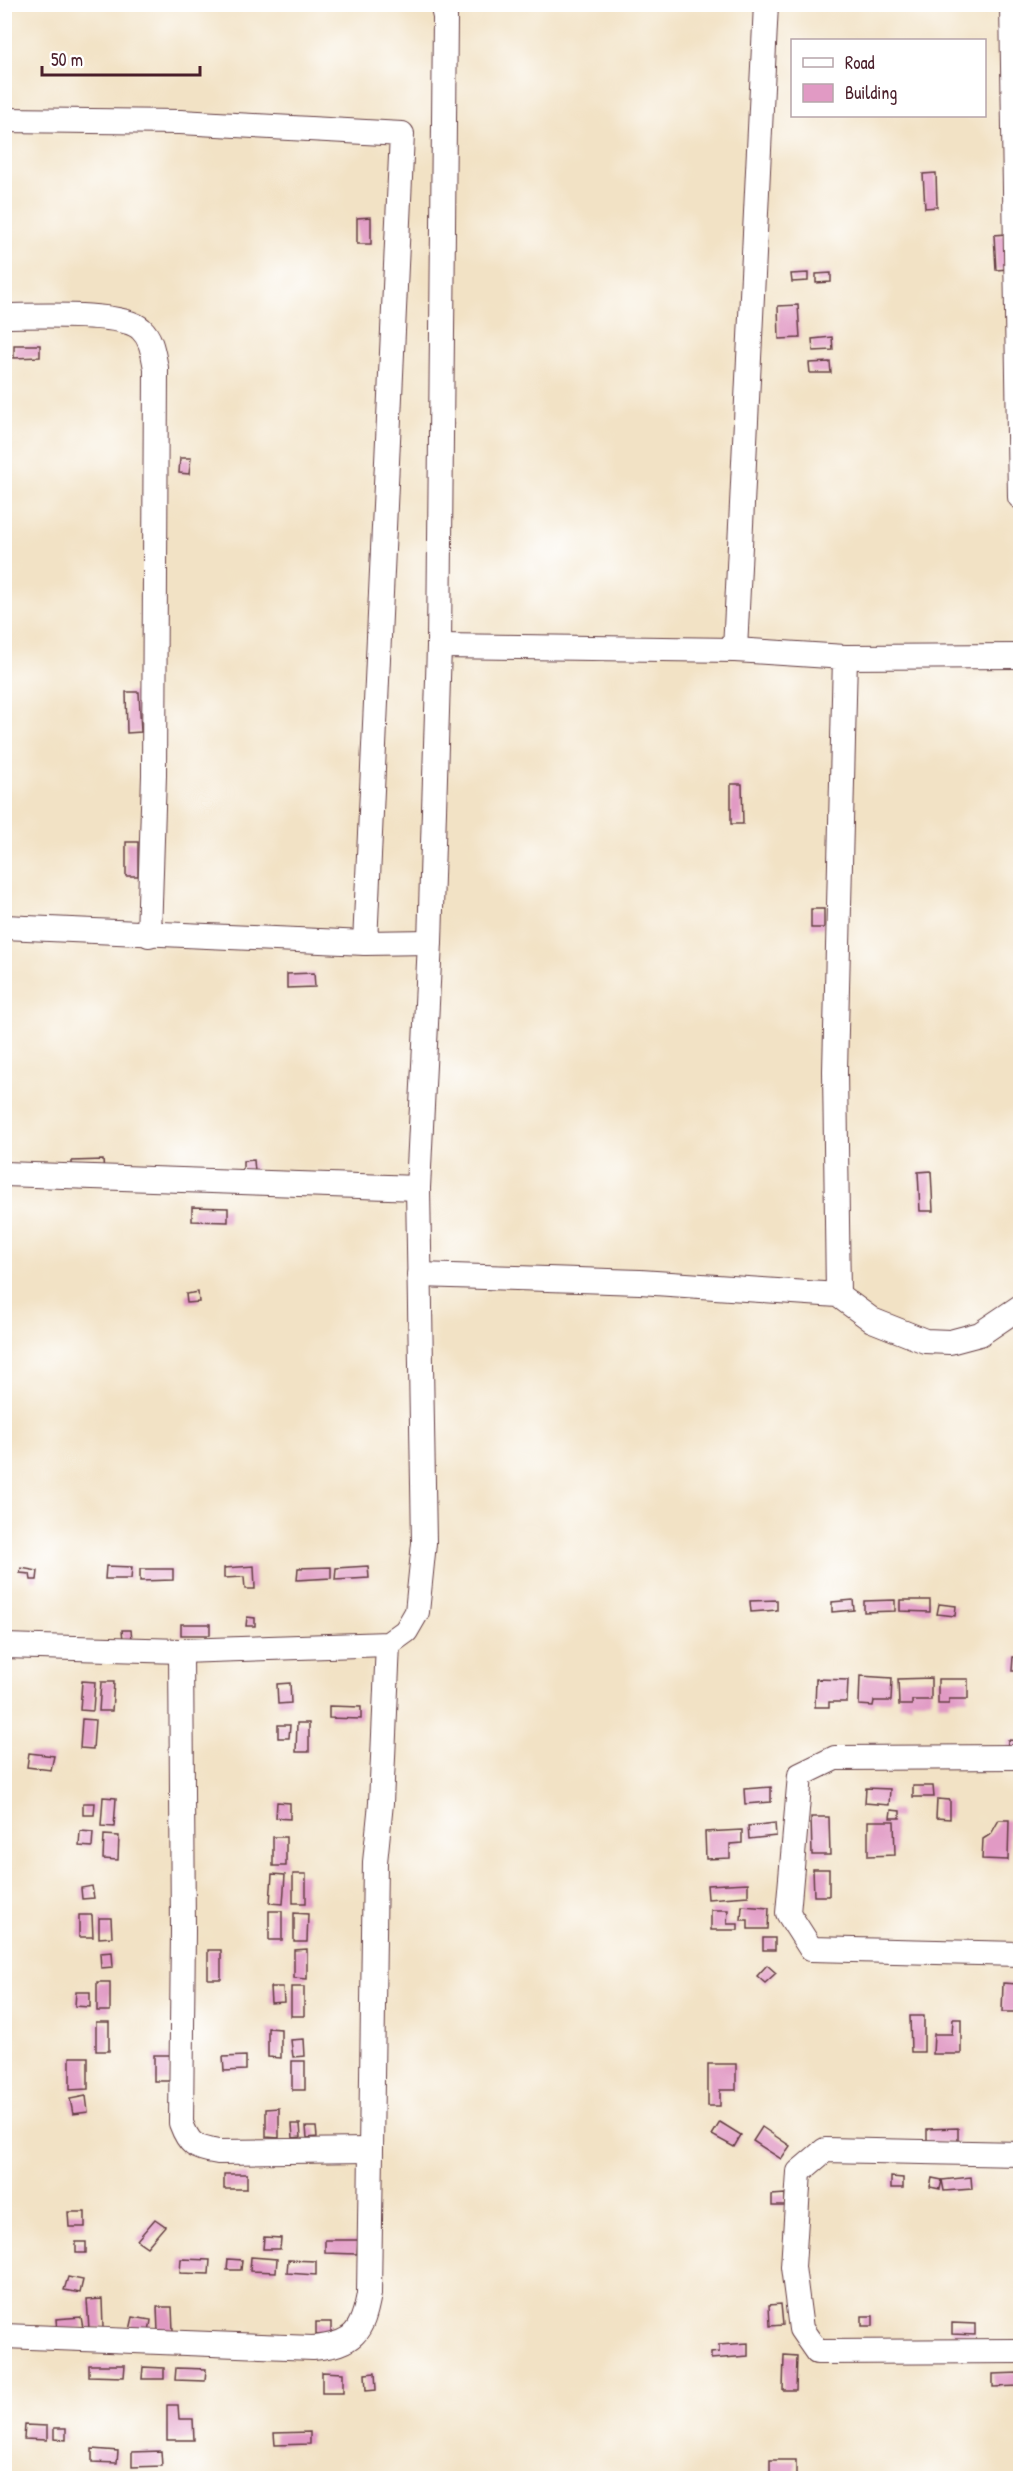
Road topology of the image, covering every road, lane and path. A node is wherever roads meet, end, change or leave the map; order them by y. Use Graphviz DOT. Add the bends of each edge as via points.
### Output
graph roads {
  1 [pos="442,4"];
  2 [pos="766,4"];
  3 [pos="1012,4"];
  4 [pos="4,120"];
  5 [pos="4,316"];
  6 [pos="1020,497"];
  7 [pos="439,646"];
  8 [pos="735,650"];
  9 [pos="1020,656"];
  10 [pos="845,657"];
  11 [pos="4,927"];
  12 [pos="149,935"];
  13 [pos="429,942"];
  14 [pos="365,943"];
  15 [pos="4,1174"];
  16 [pos="418,1188"];
  17 [pos="419,1275"];
  18 [pos="838,1295"];
  19 [pos="1020,1307"];
  20 [pos="388,1644"];
  21 [pos="4,1646"];
  22 [pos="181,1651"];
  23 [pos="1020,1757"];
  24 [pos="1020,1954"];
  25 [pos="370,2150"];
  26 [pos="1020,2154"];
  27 [pos="4,2336"];
  28 [pos="1020,2351"];
  1 -- 7 [label="street" via="445,17"];
  2 -- 8 [label="street"];
  3 -- 6 [label="street"];
  4 -- 14 [label="street" via="180,122 402,134"];
  5 -- 12 [label="street" via="124,320 141,328 150,341 156,368 154,775"];
  7 -- 8 [label="street"];
  7 -- 13 [label="street"];
  8 -- 10 [label="street"];
  9 -- 10 [label="street"];
  10 -- 18 [label="street" via="835,1071"];
  11 -- 12 [label="street"];
  12 -- 14 [label="street"];
  13 -- 14 [label="street"];
  13 -- 16 [label="street"];
  15 -- 16 [label="street"];
  16 -- 17 [label="street"];
  17 -- 18 [label="street" via="640,1282"];
  17 -- 20 [label="street" via="422,1583 413,1621"];
  18 -- 19 [label="street" via="872,1320 925,1341 950,1342 980,1334"];
  20 -- 22 [label="street"];
  20 -- 25 [label="street" via="375,1862"];
  21 -- 22 [label="street"];
  22 -- 25 [label="street" via="181,2123 186,2138 202,2149 218,2152"];
  23 -- 24 [label="street" via="835,1758 800,1775 789,1913 811,1950"];
  25 -- 27 [label="street" via="369,2294 364,2321 350,2338 333,2346 313,2348"];
  26 -- 28 [label="street" via="825,2150 799,2172 793,2267 801,2329 817,2352"];
}
